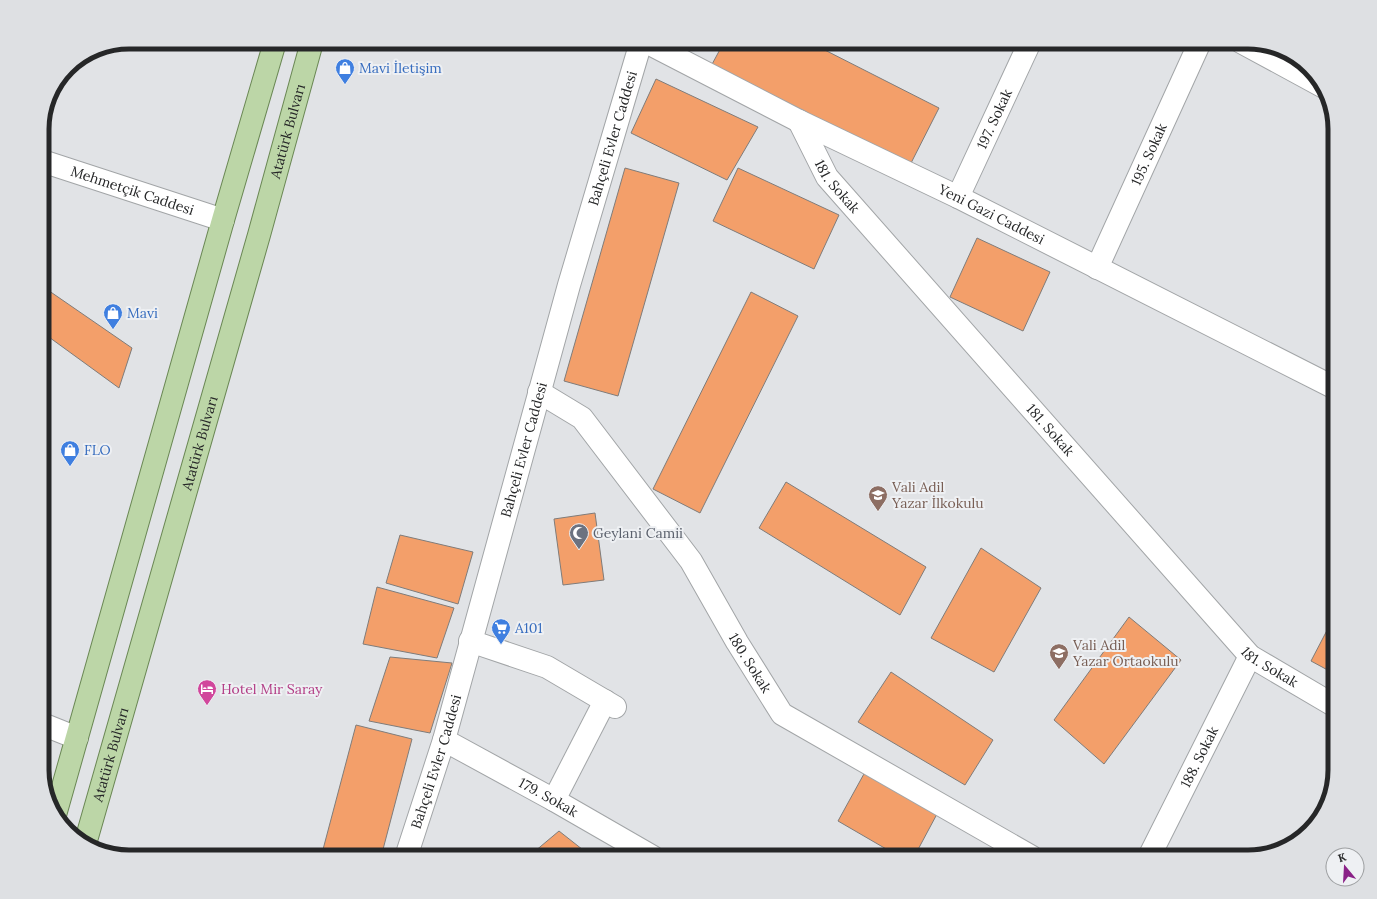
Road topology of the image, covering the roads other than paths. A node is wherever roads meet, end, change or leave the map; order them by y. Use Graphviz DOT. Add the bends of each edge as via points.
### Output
graph roads {
  1 [pos="273,49"];
  2 [pos="310,49"];
  3 [pos="639,49"];
  4 [pos="660,49"];
  5 [pos="1027,49"];
  6 [pos="1197,49"];
  7 [pos="1255,50"];
  8 [pos="1311,80"];
  9 [pos="799,121"];
  10 [pos="49,163"];
  11 [pos="958,196"];
  12 [pos="223,220"];
  13 [pos="1097,268"];
  14 [pos="1328,384"];
  15 [pos="539,392"];
  16 [pos="470,641"];
  17 [pos="1250,656"];
  18 [pos="1328,702"];
  19 [pos="49,727"];
  20 [pos="76,738"];
  21 [pos="444,740"];
  22 [pos="554,800"];
  23 [pos="58,806"];
  24 [pos="87,838"];
  25 [pos="408,850"];
  26 [pos="640,850"];
  27 [pos="1020,850"];
  28 [pos="1153,850"];
  1 -- 12 [label="main road"];
  2 -- 24 [label="main road, Atatürk Bulvarı"];
  3 -- 15 [label="street, Bahçeli Evler Caddesi" via="568,285"];
  4 -- 9 [label="street, Yeni Gazi Caddesi"];
  5 -- 11 [label="street, 197. Sokak"];
  6 -- 13 [label="street, 195. Sokak"];
  7 -- 8 [label="street"];
  9 -- 11 [label="street, Yeni Gazi Caddesi"];
  9 -- 17 [label="street, 181. Sokak" via="827,177"];
  10 -- 12 [label="street, Mehmetçik Caddesi"];
  11 -- 13 [label="street, Yeni Gazi Caddesi"];
  12 -- 20 [label="main road"];
  13 -- 14 [label="street, Yeni Gazi Caddesi"];
  15 -- 16 [label="street, Bahçeli Evler Caddesi"];
  15 -- 27 [label="street, 180. Sokak" via="582,418 691,561 782,714"];
  16 -- 21 [label="street, Bahçeli Evler Caddesi"];
  16 -- 22 [label="street" via="547,667 610,704"];
  17 -- 18 [label="street, 181. Sokak"];
  17 -- 28 [label="street, 188. Sokak"];
  19 -- 20 [label="street"];
  20 -- 23 [label="main road"];
  21 -- 22 [label="street, 179. Sokak"];
  21 -- 25 [label="street, Bahçeli Evler Caddesi"];
  22 -- 26 [label="street, 179. Sokak"];
}
